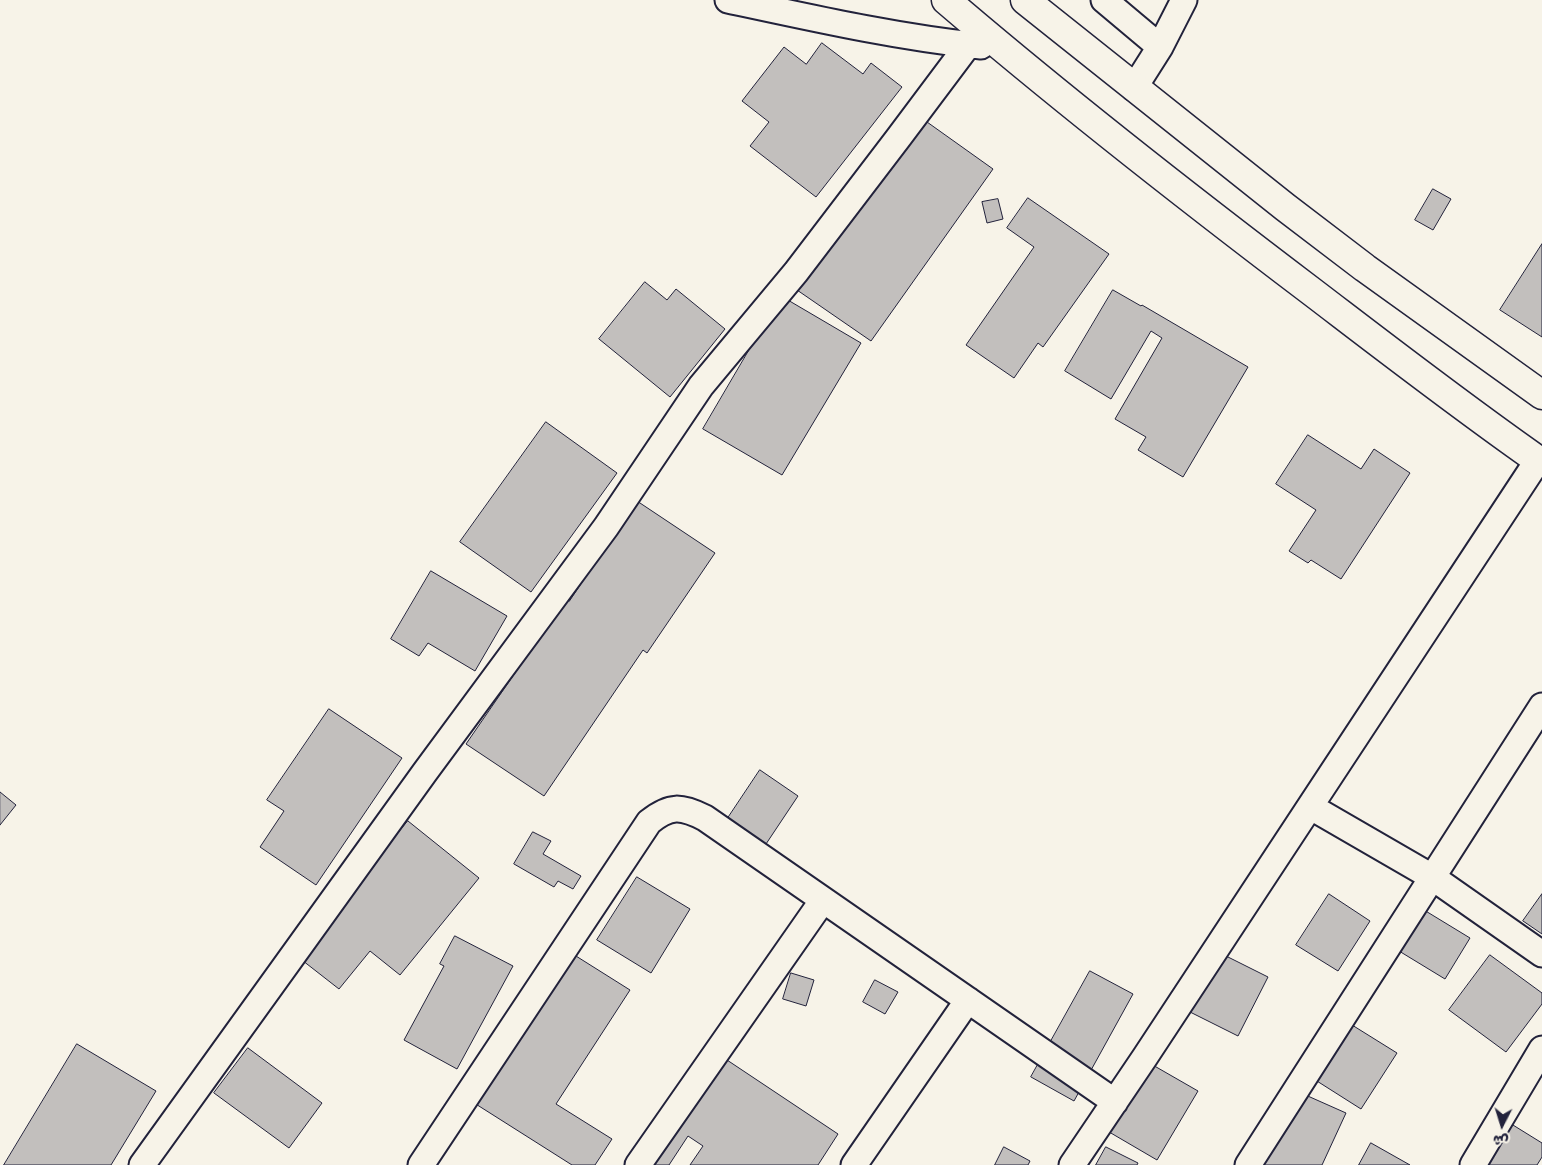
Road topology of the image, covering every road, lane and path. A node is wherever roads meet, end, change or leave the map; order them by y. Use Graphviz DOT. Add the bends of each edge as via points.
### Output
graph roads {
  1 [pos="728,0"];
  2 [pos="946,0"];
  3 [pos="1025,0"];
  4 [pos="1104,0"];
  5 [pos="1184,0"];
  6 [pos="968,45"];
  7 [pos="1160,47"];
  8 [pos="1004,49"];
  9 [pos="1134,88"];
  10 [pos="1542,395"];
  11 [pos="1540,462"];
  12 [pos="1542,706"];
  13 [pos="1310,806"];
  14 [pos="1432,877"];
  15 [pos="823,900"];
  16 [pos="1542,954"];
  17 [pos="968,1000"];
  18 [pos="1542,1049"];
  19 [pos="1115,1102"];
  20 [pos="142,1165"];
  21 [pos="421,1165"];
  22 [pos="638,1165"];
  23 [pos="854,1165"];
  24 [pos="1072,1165"];
  25 [pos="1248,1165"];
  26 [pos="1473,1165"];
  1 -- 6 [label="street"];
  2 -- 8 [label="highway"];
  3 -- 9 [label="highway"];
  4 -- 7 [label="street"];
  5 -- 7 [label="street"];
  6 -- 8 [label="street"];
  6 -- 20 [label="street" via="796,272 701,386 606,527"];
  7 -- 9 [label="street"];
  8 -- 11 [label="highway" via="1211,216"];
  9 -- 10 [label="highway" via="1365,268"];
  11 -- 13 [label="street"];
  12 -- 14 [label="street"];
  13 -- 14 [label="street"];
  13 -- 19 [label="street"];
  14 -- 16 [label="street"];
  14 -- 25 [label="street"];
  15 -- 17 [label="street"];
  15 -- 21 [label="street" via="705,818 692,811 676,809 661,812 649,822"];
  15 -- 22 [label="street"];
  17 -- 19 [label="street"];
  17 -- 23 [label="street"];
  18 -- 26 [label="street"];
  19 -- 24 [label="street"];
}
